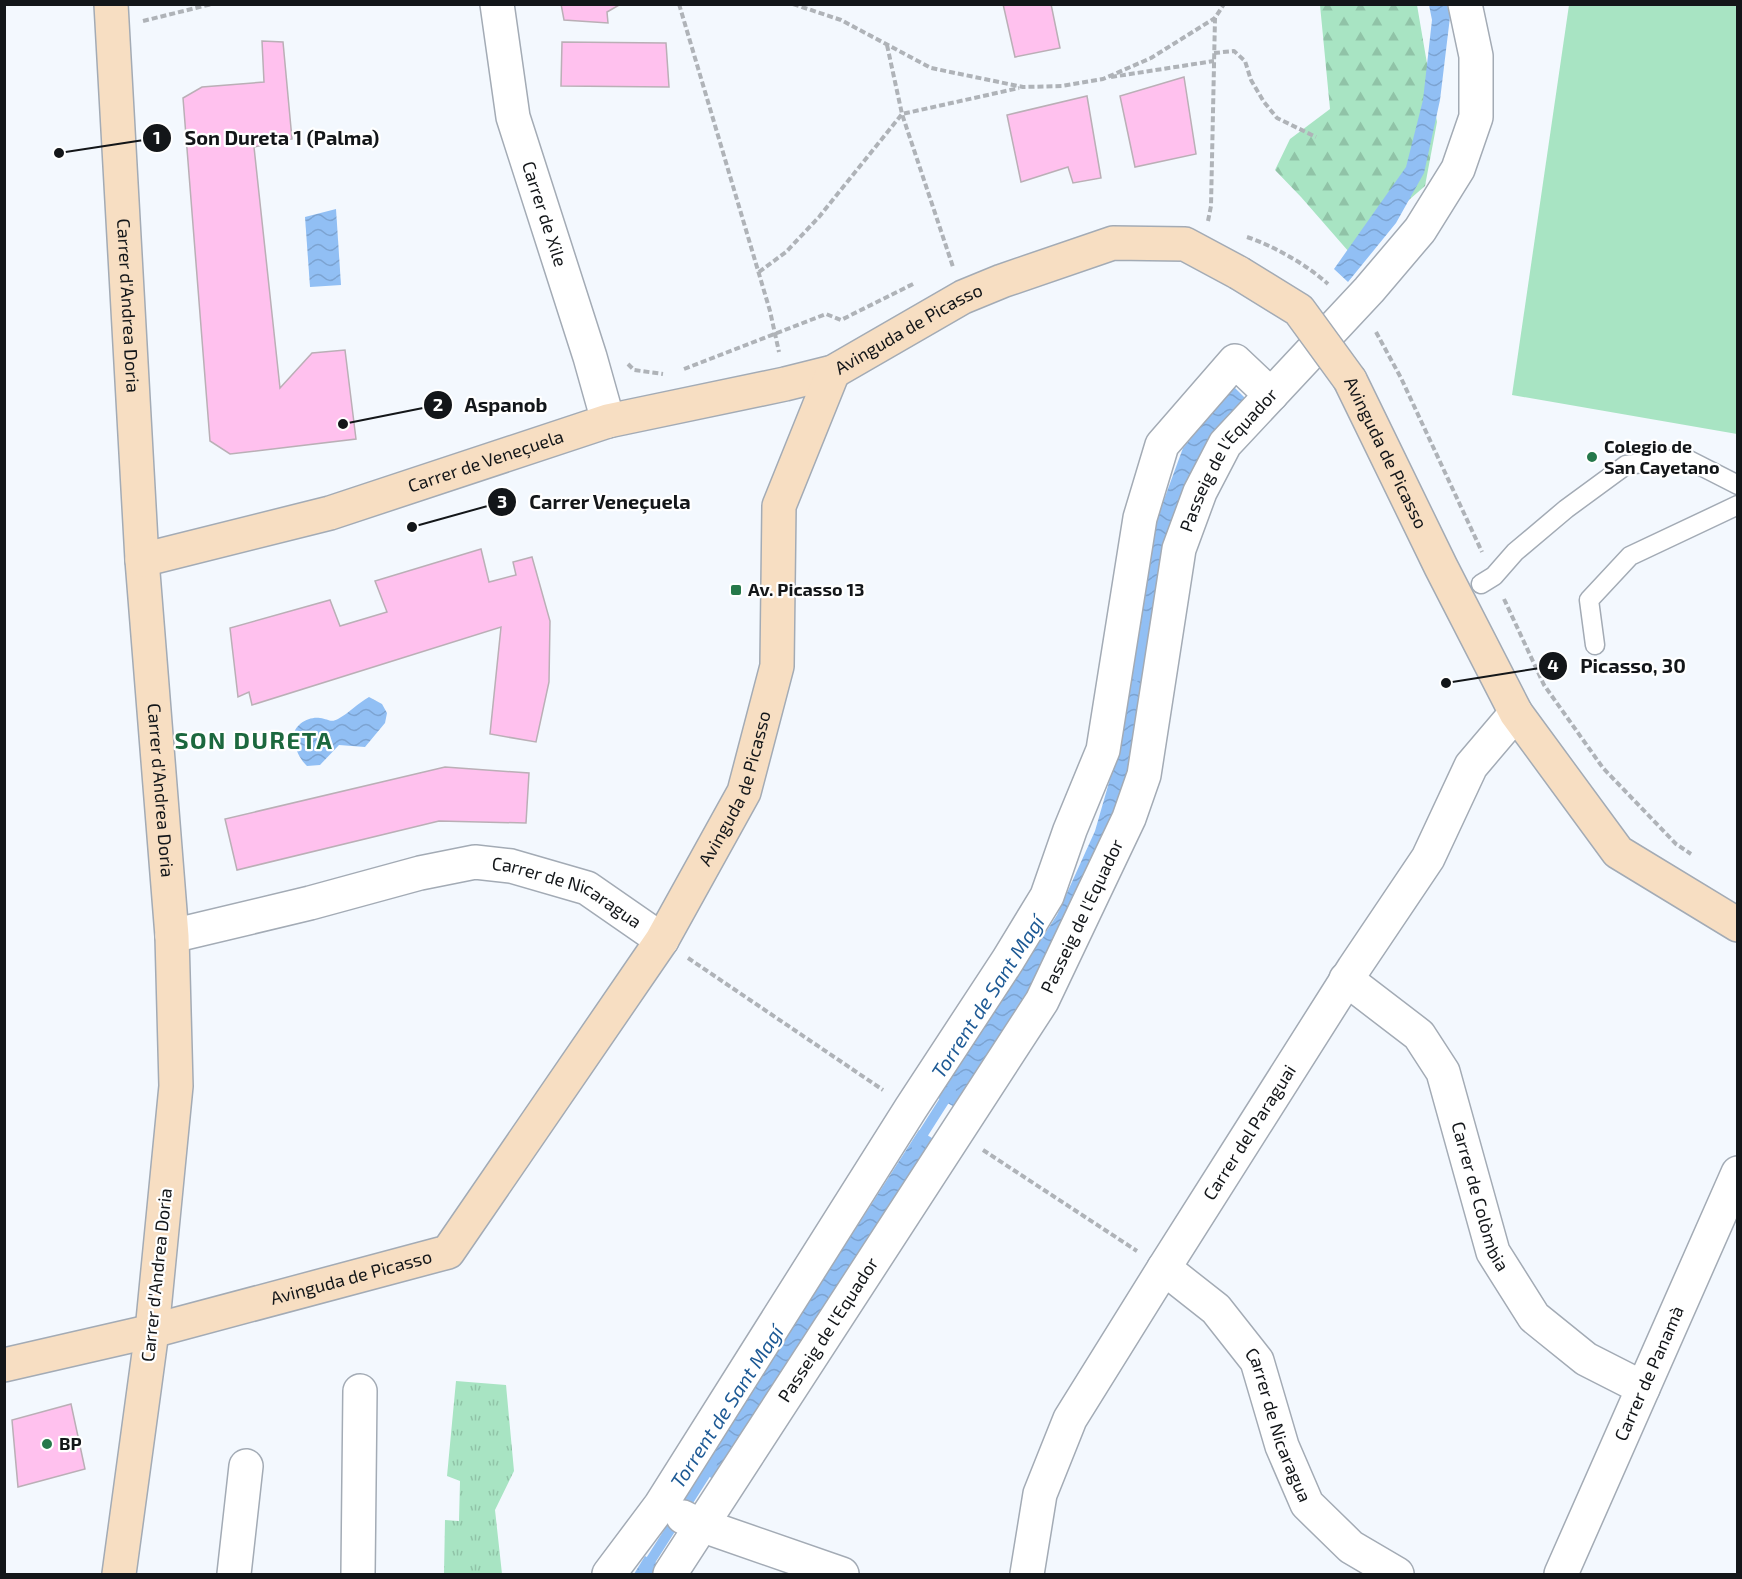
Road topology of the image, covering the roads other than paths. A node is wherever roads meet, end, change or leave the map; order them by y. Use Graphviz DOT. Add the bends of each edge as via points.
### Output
graph roads {
  1 [pos="497,4"];
  2 [pos="1465,4"];
  3 [pos="112,16"];
  4 [pos="833,372"];
  5 [pos="1271,395"];
  6 [pos="608,421"];
  7 [pos="1737,485"];
  8 [pos="1737,505"];
  9 [pos="142,560"];
  10 [pos="1487,580"];
  11 [pos="1595,645"];
  12 [pos="1516,713"];
  13 [pos="1737,924"];
  14 [pos="172,936"];
  15 [pos="662,940"];
  16 [pos="1346,980"];
  17 [pos="934,1121"];
  18 [pos="1737,1173"];
  19 [pos="1164,1268"];
  20 [pos="152,1331"];
  21 [pos="4,1365"];
  22 [pos="1643,1388"];
  23 [pos="360,1391"];
  24 [pos="246,1466"];
  25 [pos="663,1507"];
  26 [pos="699,1525"];
  27 [pos="119,1575"];
  28 [pos="234,1575"];
  29 [pos="358,1575"];
  30 [pos="609,1575"];
  31 [pos="670,1575"];
  32 [pos="843,1575"];
  33 [pos="1027,1575"];
  34 [pos="1397,1575"];
  35 [pos="1561,1575"];
  1 -- 6 [label="street, Carrer de Xile" via="513,117"];
  2 -- 5 [label="street" via="1476,56 1476,117 1458,169 1420,230"];
  3 -- 9 [label="street, Carrer d'Andrea Doria"];
  4 -- 6 [label="street, Carrer de Veneçuela"];
  4 -- 12 [label="street, Avinguda de Picasso, bridge" via="963,297 1002,281 1113,243 1185,244 1299,310 1350,380"];
  4 -- 15 [label="street, Avinguda de Picasso" via="779,506 777,666 744,792"];
  5 -- 17 [label="street, Passeig de l'Equador" via="1225,444 1200,492 1179,549 1144,775 1129,818 1042,1001"];
  5 -- 17 [label="street, Passeig de l'Equador" via="1235,361 1162,445 1140,518 1103,750 1047,896 1008,960"];
  6 -- 9 [label="street, Carrer de Veneçuela" via="330,513"];
  7 -- 10 [label="lane" via="1685,458 1626,465 1566,509"];
  8 -- 11 [label="lane" via="1630,556 1589,600"];
  9 -- 14 [label="street, Carrer d'Andrea Doria"];
  12 -- 13 [label="street, Avinguda de Picasso" via="1618,852"];
  12 -- 16 [label="street, Carrer del Paraguai" via="1471,766 1428,858"];
  14 -- 15 [label="street, Carrer de Nicaragua" via="475,862 511,866 587,888"];
  14 -- 20 [label="street, Carrer d'Andrea Doria" via="176,1086"];
  15 -- 20 [label="street, Avinguda de Picasso" via="448,1252"];
  16 -- 19 [label="street, Carrer del Paraguai"];
  16 -- 22 [label="street, Carrer de Colòmbia" via="1419,1035 1443,1072 1493,1252 1534,1317 1586,1359"];
  17 -- 25 [label="street, Passeig de l'Equador"];
  17 -- 26 [label="street, Passeig de l'Equador"];
  18 -- 22 [label="street, Carrer de Panamà"];
  19 -- 33 [label="street, Carrer del Paraguai" via="1070,1419 1040,1494"];
  19 -- 34 [label="street, Carrer de Nicaragua" via="1216,1309 1257,1361 1282,1446 1308,1504 1351,1547"];
  20 -- 21 [label="street, Avinguda de Picasso"];
  20 -- 27 [label="street, Carrer d'Andrea Doria"];
  22 -- 35 [label="street, Carrer de Panamà"];
  23 -- 29 [label="street"];
  24 -- 28 [label="street"];
  25 -- 26 [label="street"];
  25 -- 30 [label="street, Passeig de l'Equador"];
  26 -- 31 [label="street, Passeig de l'Equador"];
  26 -- 32 [label="street"];
}
